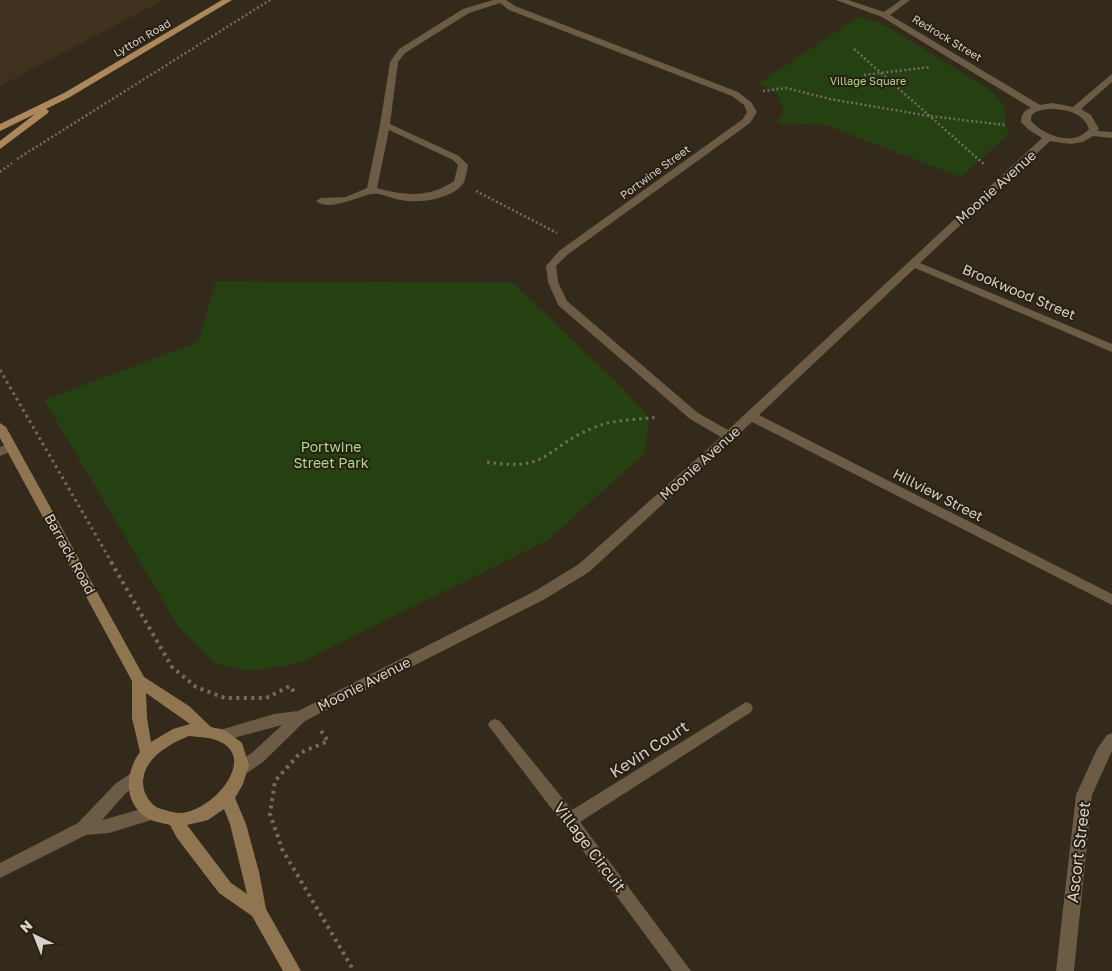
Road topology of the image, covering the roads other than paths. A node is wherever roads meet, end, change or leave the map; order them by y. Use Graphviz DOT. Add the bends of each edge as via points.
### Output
graph roads {
  1 [pos="228,0"];
  2 [pos="501,0"];
  3 [pos="840,0"];
  4 [pos="906,0"];
  5 [pos="885,15"];
  6 [pos="1112,76"];
  7 [pos="67,95"];
  8 [pos="1038,108"];
  9 [pos="1075,110"];
  10 [pos="385,125"];
  11 [pos="0,128"];
  12 [pos="1092,133"];
  13 [pos="1112,135"];
  14 [pos="1048,137"];
  15 [pos="0,146"];
  16 [pos="372,190"];
  17 [pos="321,201"];
  18 [pos="914,264"];
  19 [pos="1112,348"];
  20 [pos="751,416"];
  21 [pos="0,427"];
  22 [pos="728,436"];
  23 [pos="6,449"];
  24 [pos="1112,600"];
  25 [pos="139,681"];
  26 [pos="746,708"];
  27 [pos="300,717"];
  28 [pos="495,725"];
  29 [pos="205,730"];
  30 [pos="222,734"];
  31 [pos="1112,739"];
  32 [pos="148,753"];
  33 [pos="242,768"];
  34 [pos="136,777"];
  35 [pos="227,798"];
  36 [pos="152,813"];
  37 [pos="175,820"];
  38 [pos="570,820"];
  39 [pos="84,828"];
  40 [pos="0,871"];
  41 [pos="258,911"];
  42 [pos="292,971"];
  43 [pos="682,971"];
  44 [pos="1065,971"];
  1 -- 7 [label="main road, Lytton Road"];
  2 -- 10 [label="street" via="466,11 402,51 394,62"];
  2 -- 22 [label="street, Portwine Street" via="512,8 735,94 748,104 752,112 747,121 564,253 551,266 552,282 562,303 694,416"];
  3 -- 5 [label="street, Redrock Street"];
  4 -- 5 [label="street"];
  5 -- 8 [label="street, Redrock Street"];
  6 -- 9 [label="street"];
  7 -- 11 [label="main road, Lytton Road"];
  7 -- 15 [label="main road, Lytton Road"];
  8 -- 9 [label="street" via="1056,106"];
  8 -- 14 [label="street, Moonie Avenue" via="1026,116 1026,122"];
  9 -- 12 [label="street" via="1090,119"];
  10 -- 16 [label="street"];
  10 -- 16 [label="street" via="456,158 463,165 459,182 428,197 403,198"];
  12 -- 13 [label="street"];
  12 -- 14 [label="street, Moonie Avenue" via="1069,140"];
  14 -- 18 [label="street, Moonie Avenue"];
  16 -- 17 [label="street" via="347,200"];
  18 -- 19 [label="street, Brookwood Street"];
  18 -- 20 [label="street, Moonie Avenue"];
  20 -- 22 [label="street, Moonie Avenue"];
  20 -- 24 [label="street, Hillview Street"];
  21 -- 23 [label="street, Barrack Road"];
  22 -- 27 [label="street, Moonie Avenue" via="602,554 561,584"];
  23 -- 25 [label="street, Barrack Road"];
  25 -- 29 [label="street, Barrack Road" via="197,719"];
  25 -- 32 [label="street" via="137,711"];
  26 -- 38 [label="street, Kevin Court"];
  27 -- 30 [label="street, Moonie Avenue" via="274,720"];
  27 -- 33 [label="street, Moonie Avenue"];
  28 -- 38 [label="street, Village Circuit"];
  29 -- 30 [label="street"];
  29 -- 32 [label="street" via="174,734"];
  30 -- 33 [label="street" via="233,743 240,755"];
  31 -- 44 [label="street, Ascort Street" via="1084,795"];
  32 -- 34 [label="street"];
  33 -- 35 [label="street" via="237,784"];
  34 -- 36 [label="street" via="136,791"];
  34 -- 39 [label="street" via="120,789"];
  35 -- 37 [label="street" via="203,814"];
  35 -- 41 [label="street" via="238,824"];
  36 -- 37 [label="street"];
  36 -- 39 [label="street" via="110,826"];
  37 -- 41 [label="street" via="225,888"];
  38 -- 43 [label="street, Village Circuit"];
  39 -- 40 [label="street"];
  41 -- 42 [label="street"];
}
